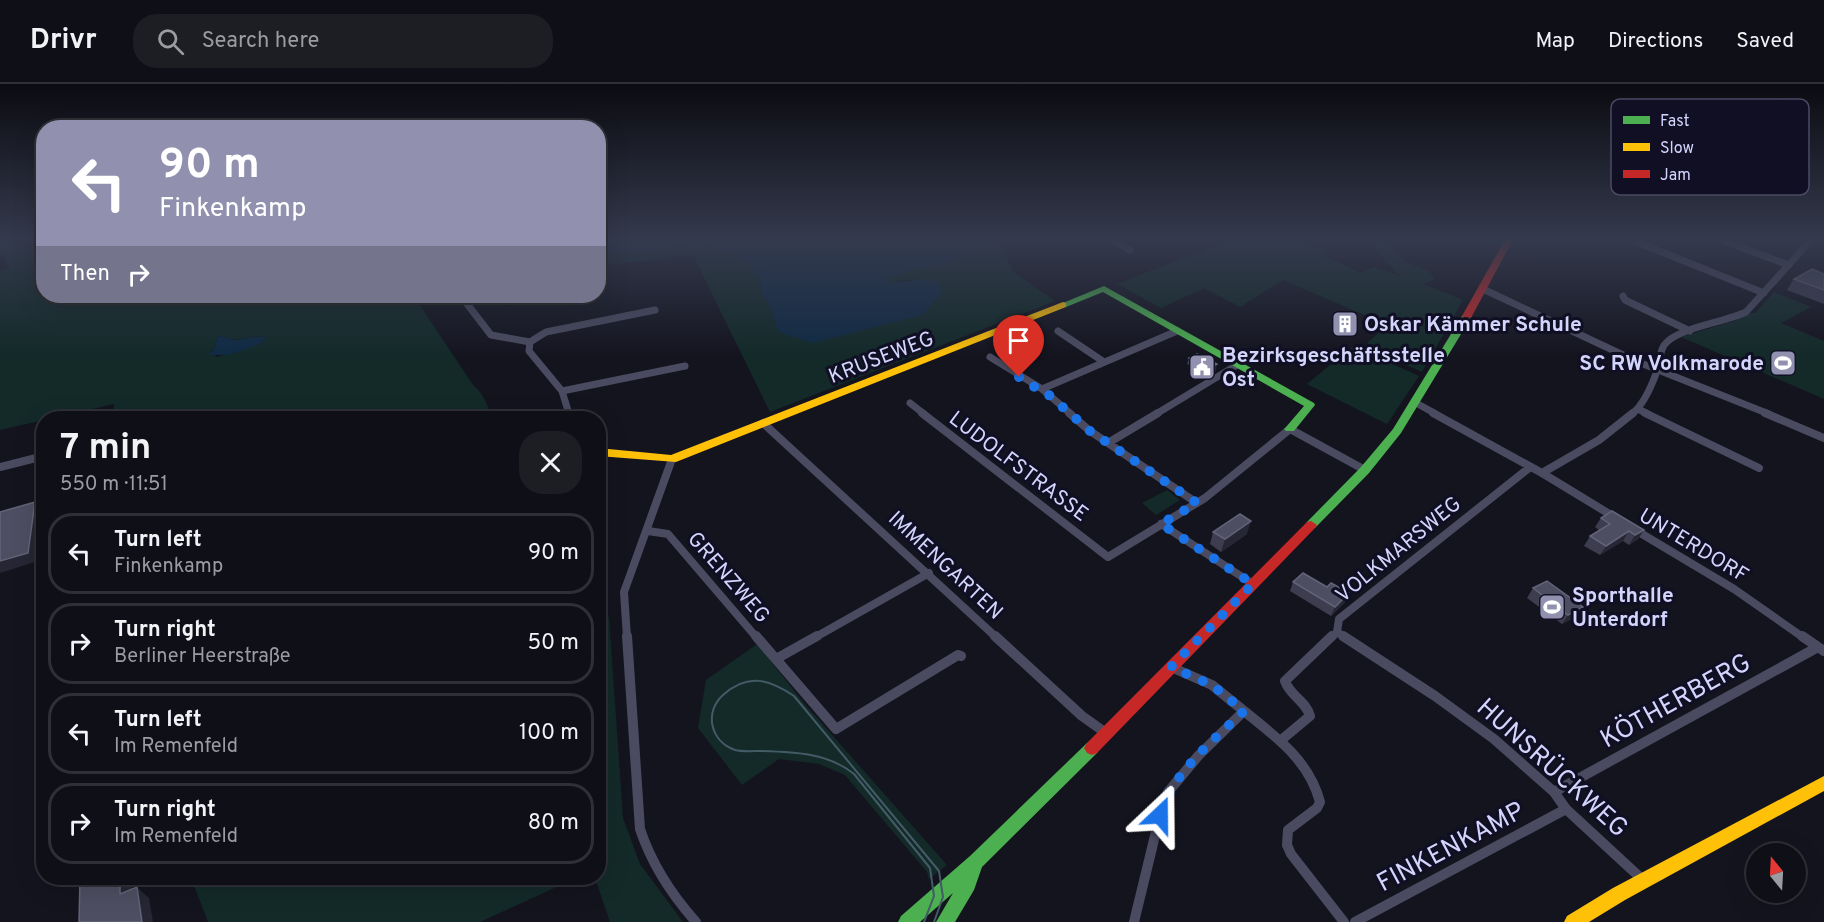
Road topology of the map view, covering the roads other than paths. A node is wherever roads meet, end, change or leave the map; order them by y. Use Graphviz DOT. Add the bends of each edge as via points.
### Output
graph roads {
  1 [pos="1489,277"];
  2 [pos="1724,277"];
  3 [pos="1778,277"];
  4 [pos="1483,288"];
  5 [pos="1764,293"];
  6 [pos="1623,296"];
  7 [pos="466,303"];
  8 [pos="655,310"];
  9 [pos="1177,330"];
  10 [pos="1058,331"];
  11 [pos="1690,331"];
  12 [pos="530,342"];
  13 [pos="990,357"];
  14 [pos="1104,362"];
  15 [pos="1237,365"];
  16 [pos="685,366"];
  17 [pos="1658,369"];
  18 [pos="1042,389"];
  19 [pos="562,391"];
  20 [pos="910,403"];
  21 [pos="1416,403"];
  22 [pos="1638,409"];
  23 [pos="568,411"];
  24 [pos="763,423"];
  25 [pos="1290,429"];
  26 [pos="1824,438"];
  27 [pos="1108,443"];
  28 [pos="606,453"];
  29 [pos="36,458"];
  30 [pos="672,459"];
  31 [pos="0,467"];
  32 [pos="1529,468"];
  33 [pos="1759,468"];
  34 [pos="1365,470"];
  35 [pos="1542,473"];
  36 [pos="1197,503"];
  37 [pos="1161,524"];
  38 [pos="648,531"];
  39 [pos="929,573"];
  40 [pos="1253,584"];
  41 [pos="1337,633"];
  42 [pos="1821,649"];
  43 [pos="961,656"];
  44 [pos="776,659"];
  45 [pos="1171,667"];
  46 [pos="1244,711"];
  47 [pos="1106,733"];
  48 [pos="1280,741"];
  49 [pos="1824,783"];
  50 [pos="1554,792"];
  51 [pos="1566,809"];
  52 [pos="964,880"];
  53 [pos="1644,881"];
  54 [pos="696,922"];
  55 [pos="907,922"];
  56 [pos="945,922"];
  57 [pos="1134,922"];
  58 [pos="1344,922"];
  59 [pos="1355,922"];
  60 [pos="1573,922"];
  1 -- 4 [label="main road"];
  2 -- 5 [label="street"];
  3 -- 5 [label="street"];
  4 -- 17 [label="street"];
  4 -- 21 [label="main road"];
  5 -- 11 [label="street" via="1746,312"];
  6 -- 11 [label="street"];
  7 -- 12 [label="street" via="491,335"];
  8 -- 12 [label="street" via="546,332"];
  9 -- 14 [label="street"];
  9 -- 15 [label="main road"];
  9 -- 24 [label="main road, KRUSEWEG" via="1104,289"];
  10 -- 14 [label="street"];
  11 -- 17 [label="street" via="1666,342"];
  12 -- 19 [label="street" via="529,351"];
  13 -- 18 [label="street"];
  14 -- 18 [label="street"];
  15 -- 25 [label="main road" via="1310,405"];
  15 -- 27 [label="street"];
  16 -- 19 [label="street"];
  17 -- 22 [label="street"];
  17 -- 26 [label="street"];
  18 -- 27 [label="street"];
  19 -- 23 [label="street"];
  20 -- 37 [label="street, LUDOLFSTRASSE" via="1108,557"];
  21 -- 32 [label="street, UNTERDORF"];
  21 -- 34 [label="main road"];
  22 -- 33 [label="street"];
  22 -- 35 [label="street" via="1599,440"];
  24 -- 30 [label="main road, KRUSEWEG"];
  24 -- 39 [label="street, IMMENGARTEN"];
  25 -- 34 [label="street"];
  25 -- 36 [label="street"];
  27 -- 36 [label="street"];
  28 -- 30 [label="main road"];
  29 -- 31 [label="street"];
  30 -- 38 [label="street"];
  32 -- 35 [label="street, UNTERDORF"];
  32 -- 41 [label="street, VOLKMARSWEG" via="1340,619"];
  34 -- 40 [label="main road"];
  35 -- 42 [label="street, UNTERDORF" via="1734,589"];
  36 -- 37 [label="street"];
  37 -- 40 [label="street"];
  38 -- 44 [label="street, GRENZWEG" via="668,534"];
  38 -- 54 [label="street" via="624,592 638,812 646,852"];
  39 -- 44 [label="street"];
  39 -- 47 [label="street, IMMENGARTEN" via="1082,716"];
  40 -- 45 [label="main road"];
  41 -- 48 [label="street, VOLKMARSWEG" via="1285,681 1290,693 1309,709 1310,716"];
  41 -- 50 [label="street, HUNSRÜCKWEG" via="1482,729"];
  42 -- 50 [label="street, KÖTHERBERG"];
  43 -- 44 [label="street, GRENZWEG" via="836,729"];
  45 -- 46 [label="street" via="1212,685"];
  45 -- 47 [label="main road"];
  46 -- 48 [label="street"];
  46 -- 57 [label="street" via="1168,792"];
  47 -- 52 [label="main road" via="976,862"];
  48 -- 58 [label="street" via="1310,773 1320,802 1288,830 1287,845"];
  49 -- 53 [label="main road"];
  50 -- 51 [label="street, HUNSRÜCKWEG"];
  51 -- 53 [label="street, HUNSRÜCKWEG"];
  51 -- 59 [label="street, FINKENKAMP"];
  52 -- 55 [label="main road"];
  52 -- 56 [label="main road"];
  53 -- 60 [label="main road"];
}
